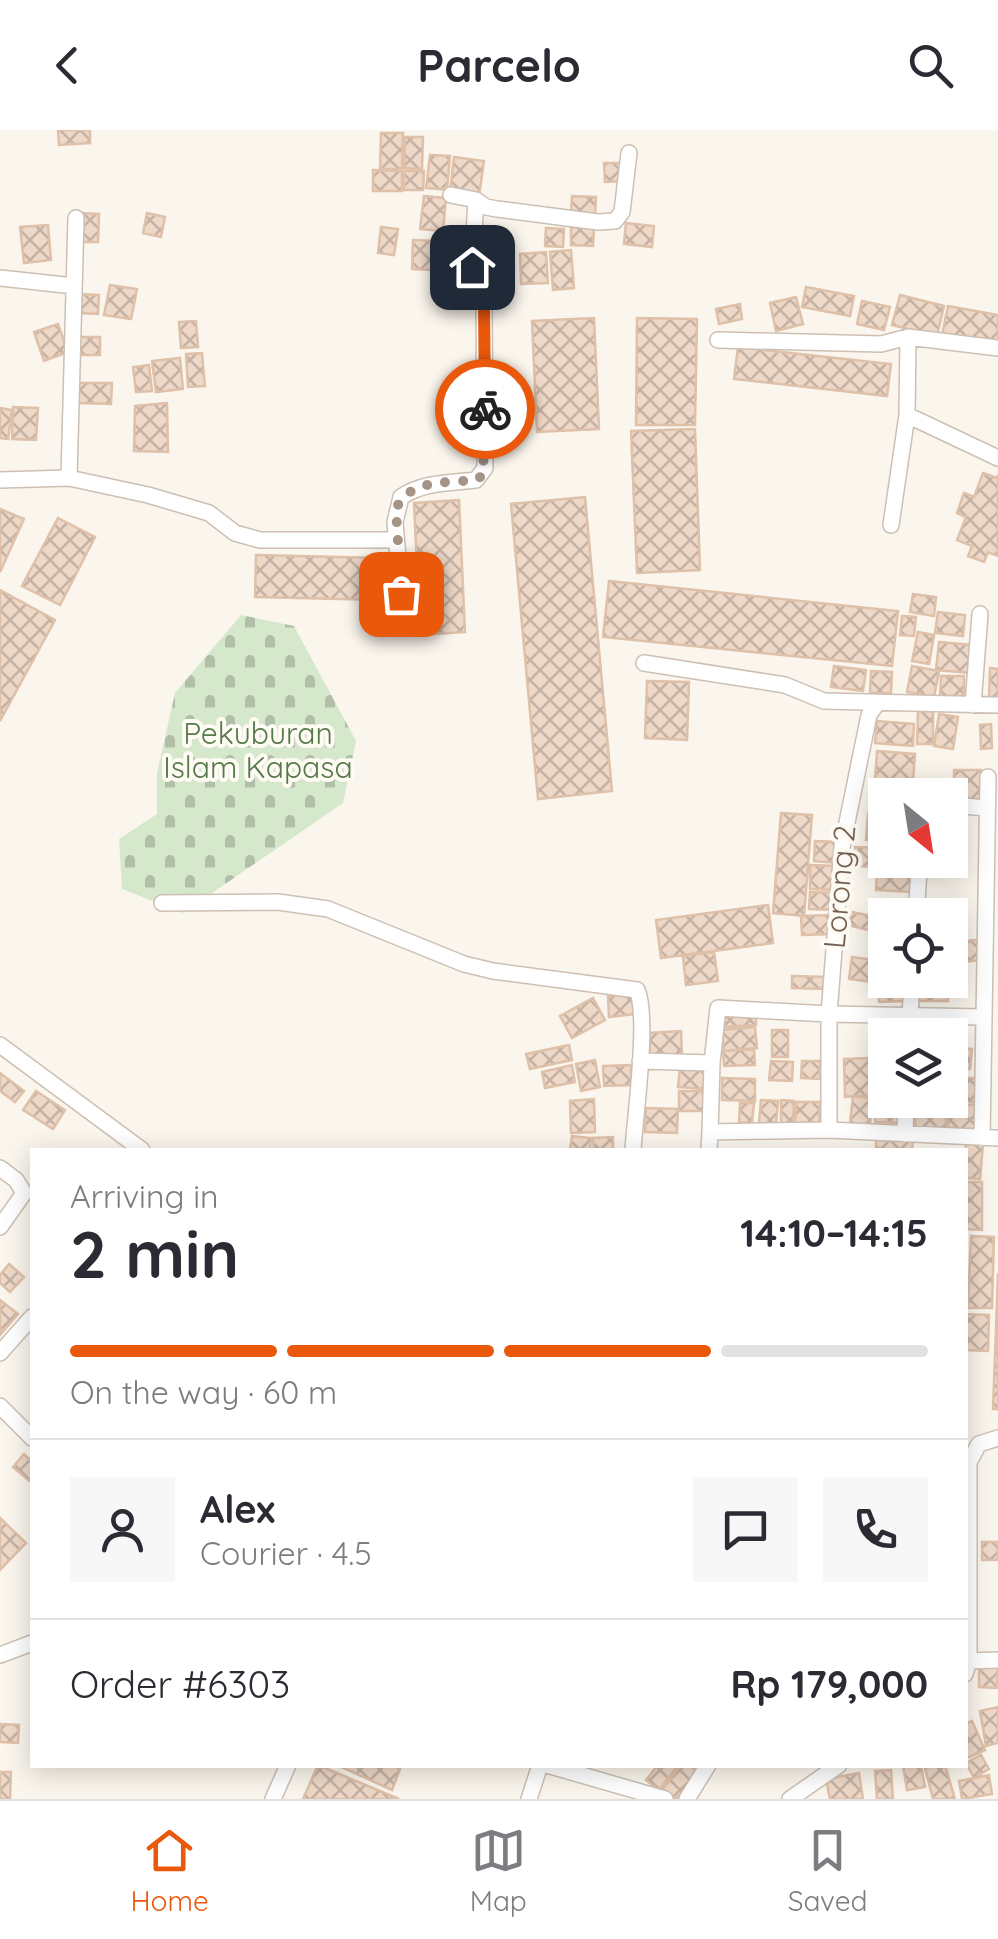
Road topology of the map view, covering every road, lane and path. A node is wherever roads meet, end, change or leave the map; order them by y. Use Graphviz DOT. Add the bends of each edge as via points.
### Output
graph roads {
  1 [pos="629,153"];
  2 [pos="451,195"];
  3 [pos="476,200"];
  4 [pos="76,218"];
  5 [pos="0,278"];
  6 [pos="74,286"];
  7 [pos="908,337"];
  8 [pos="718,340"];
  9 [pos="998,348"];
  10 [pos="907,415"];
  11 [pos="998,458"];
  12 [pos="68,478"];
  13 [pos="0,480"];
  14 [pos="891,525"];
  15 [pos="396,540"];
  16 [pos="401,594"];
  17 [pos="980,614"];
  18 [pos="644,663"];
  19 [pos="876,704"];
  20 [pos="974,705"];
  21 [pos="998,705"];
  22 [pos="988,777"];
  23 [pos="968,806"];
  24 [pos="987,808"];
  25 [pos="992,899"];
  26 [pos="162,903"];
  27 [pos="911,998"];
  28 [pos="829,1014"];
  29 [pos="910,1015"];
  30 [pos="982,1016"];
  31 [pos="910,1018"];
  32 [pos="0,1046"];
  33 [pos="640,1060"];
  34 [pos="712,1063"];
  35 [pos="905,1118"];
  36 [pos="830,1130"];
  37 [pos="710,1132"];
  38 [pos="905,1134"];
  39 [pos="990,1138"];
  40 [pos="139,1148"];
  41 [pos="633,1148"];
  42 [pos="709,1148"];
  43 [pos="0,1168"];
  44 [pos="0,1228"];
  45 [pos="30,1320"];
  46 [pos="0,1353"];
  47 [pos="0,1406"];
  48 [pos="30,1436"];
  49 [pos="998,1438"];
  50 [pos="968,1460"];
  51 [pos="30,1644"];
  52 [pos="0,1655"];
  53 [pos="998,1660"];
  54 [pos="968,1668"];
  55 [pos="287,1768"];
  56 [pos="543,1768"];
  57 [pos="555,1768"];
  58 [pos="706,1768"];
  59 [pos="829,1768"];
  60 [pos="273,1799"];
  61 [pos="529,1799"];
  62 [pos="665,1799"];
  63 [pos="687,1799"];
  64 [pos="790,1799"];
  1 -- 3 [label="street" via="622,212 615,220 486,208"];
  2 -- 3 [label="street"];
  3 -- 15 [label="street" via="472,267 484,302 485,468 476,480 414,488 401,497"];
  4 -- 6 [label="street"];
  5 -- 6 [label="street"];
  6 -- 12 [label="street"];
  7 -- 8 [label="street" via="880,344"];
  7 -- 9 [label="street"];
  7 -- 10 [label="street"];
  10 -- 11 [label="street"];
  10 -- 14 [label="street"];
  12 -- 13 [label="street"];
  12 -- 15 [label="street" via="210,513 235,533 260,540"];
  15 -- 16 [label="street"];
  17 -- 20 [label="street"];
  18 -- 19 [label="street" via="785,685 824,702"];
  19 -- 20 [label="street"];
  19 -- 28 [label="street, Lorong 2" via="847,808"];
  20 -- 21 [label="street"];
  22 -- 24 [label="street"];
  23 -- 24 [label="street"];
  24 -- 25 [label="street"];
  25 -- 30 [label="street"];
  26 -- 33 [label="street" via="278,902 328,909 464,964 632,988 641,1003"];
  27 -- 29 [label="street"];
  28 -- 29 [label="street"];
  28 -- 34 [label="street" via="721,1007"];
  28 -- 36 [label="street, Lorong 2"];
  29 -- 30 [label="street"];
  29 -- 31 [label="street"];
  30 -- 39 [label="street"];
  32 -- 40 [label="street"];
  33 -- 34 [label="street"];
  33 -- 41 [label="street"];
  34 -- 37 [label="street"];
  35 -- 38 [label="street"];
  36 -- 37 [label="street"];
  36 -- 38 [label="street"];
  37 -- 42 [label="street"];
  38 -- 39 [label="street"];
  43 -- 44 [label="street" via="24,1193"];
  45 -- 46 [label="street"];
  47 -- 48 [label="street"];
  49 -- 50 [label="street" via="979,1444"];
  51 -- 52 [label="street"];
  53 -- 54 [label="street"];
  55 -- 60 [label="street"];
  56 -- 61 [label="street"];
  57 -- 62 [label="street"];
  58 -- 63 [label="street"];
  59 -- 64 [label="street"];
}
